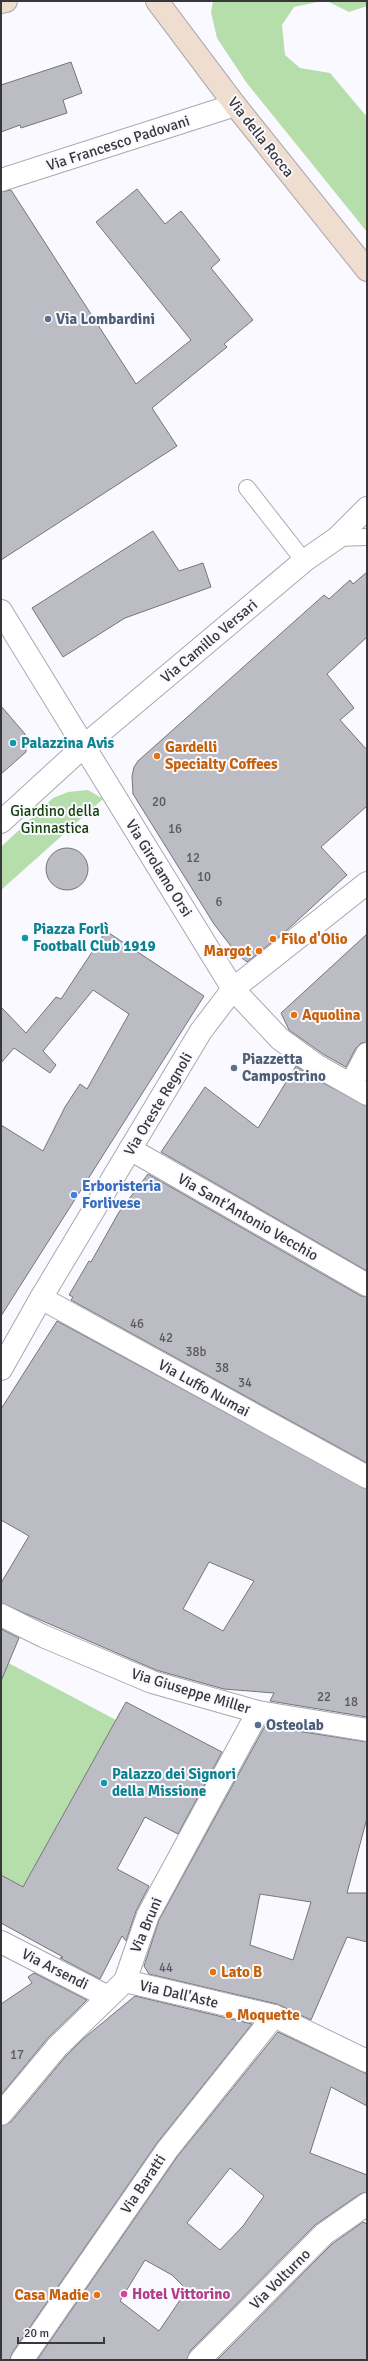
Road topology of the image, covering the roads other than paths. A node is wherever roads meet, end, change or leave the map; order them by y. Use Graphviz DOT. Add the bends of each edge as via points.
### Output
graph roads {
  1 [pos="6,1"];
  2 [pos="157,1"];
  3 [pos="1,2"];
  4 [pos="235,105"];
  5 [pos="1,180"];
  6 [pos="367,270"];
  7 [pos="247,488"];
  8 [pos="367,508"];
  9 [pos="367,537"];
  10 [pos="337,538"];
  11 [pos="304,561"];
  12 [pos="1,611"];
  13 [pos="84,746"];
  14 [pos="1,822"];
  15 [pos="367,883"];
  16 [pos="233,989"];
  17 [pos="367,1054"];
  18 [pos="359,1089"];
  19 [pos="130,1149"];
  20 [pos="367,1285"];
  21 [pos="41,1298"];
  22 [pos="1,1369"];
  23 [pos="367,1477"];
  24 [pos="1,1615"];
  25 [pos="258,1712"];
  26 [pos="367,1730"];
  27 [pos="1,1942"];
  28 [pos="125,1981"];
  29 [pos="108,1997"];
  30 [pos="274,2016"];
  31 [pos="367,2061"];
  32 [pos="1,2114"];
  33 [pos="364,2211"];
  34 [pos="22,2360"];
  35 [pos="199,2360"];
  1 -- 3 [label="main road"];
  2 -- 4 [label="main road, Via della Rocca"];
  4 -- 5 [label="street, Via Francesco Padovani"];
  4 -- 6 [label="main road, Via della Rocca"];
  7 -- 11 [label="lane"];
  8 -- 10 [label="street, Via Camillo Versari"];
  9 -- 10 [label="lane"];
  10 -- 11 [label="street, Via Camillo Versari"];
  11 -- 13 [label="street, Via Camillo Versari"];
  12 -- 13 [label="street, Via Girolamo Orsi"];
  13 -- 14 [label="street, Via Camillo Versari"];
  13 -- 16 [label="street, Via Girolamo Orsi"];
  15 -- 16 [label="street, Via Oreste Regnoli"];
  16 -- 18 [label="street, Via Girolamo Orsi" via="280,1039 316,1065"];
  16 -- 19 [label="street, Via Oreste Regnoli" via="201,1031"];
  17 -- 18 [label="street"];
  19 -- 20 [label="street, Via Sant'Antonio Vecchio"];
  19 -- 21 [label="street, Via Oreste Regnoli"];
  21 -- 22 [label="street, Via Oreste Regnoli"];
  21 -- 23 [label="street, Via Luffo Numai"];
  24 -- 25 [label="street, Via Giuseppe Miller" via="43,1636 152,1682"];
  25 -- 26 [label="street, Via Giuseppe Miller"];
  25 -- 28 [label="street, Via Bruni" via="148,1915"];
  27 -- 29 [label="street, Via Arsendi"];
  28 -- 29 [label="street, Via Bruni"];
  28 -- 30 [label="street, Via Dall'Aste"];
  29 -- 32 [label="street, Via Bruni" via="57,2047"];
  30 -- 31 [label="street, Via Dall'Aste"];
  30 -- 34 [label="street, Via Baratti" via="166,2150"];
  33 -- 35 [label="street, Via Volturno" via="324,2234"];
}
